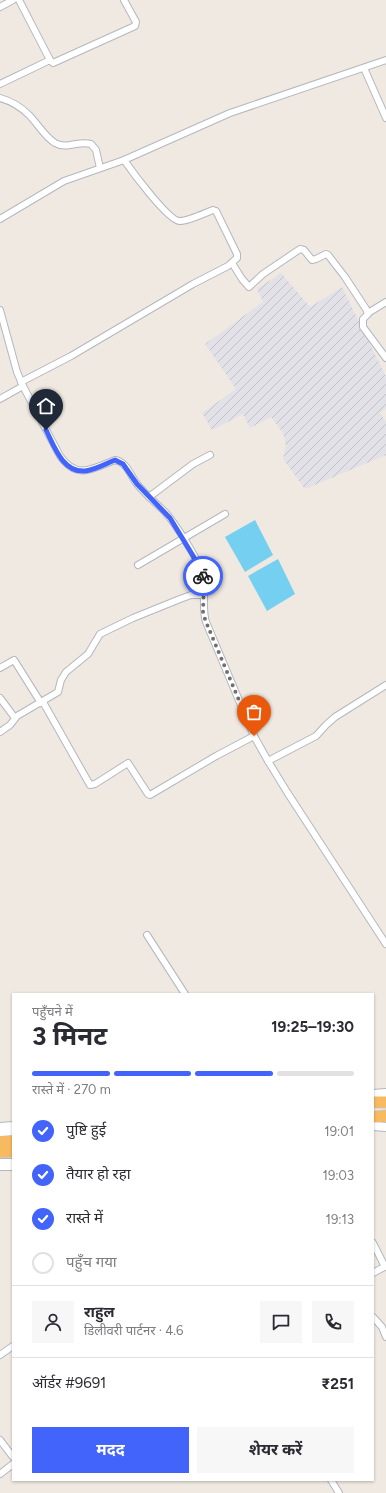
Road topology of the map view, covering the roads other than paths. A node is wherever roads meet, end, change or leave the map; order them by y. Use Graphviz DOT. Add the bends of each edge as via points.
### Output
graph roads {
  1 [pos="13,0"];
  2 [pos="20,0"];
  3 [pos="124,0"];
  4 [pos="0,7"];
  5 [pos="50,60"];
  6 [pos="386,60"];
  7 [pos="364,68"];
  8 [pos="0,84"];
  9 [pos="0,98"];
  10 [pos="386,118"];
  11 [pos="124,160"];
  12 [pos="100,168"];
  13 [pos="0,219"];
  14 [pos="232,263"];
  15 [pos="386,302"];
  16 [pos="0,310"];
  17 [pos="368,313"];
  18 [pos="386,358"];
  19 [pos="22,384"];
  20 [pos="0,399"];
  21 [pos="210,455"];
  22 [pos="149,497"];
  23 [pos="225,514"];
  24 [pos="183,539"];
  25 [pos="138,565"];
  26 [pos="204,595"];
  27 [pos="0,668"];
  28 [pos="386,685"];
  29 [pos="0,698"];
  30 [pos="42,702"];
  31 [pos="15,718"];
  32 [pos="0,732"];
  33 [pos="254,736"];
  34 [pos="268,761"];
  35 [pos="147,935"];
  36 [pos="386,944"];
  37 [pos="184,993"];
  38 [pos="386,1093"];
  39 [pos="374,1094"];
  40 [pos="374,1102"];
  41 [pos="386,1102"];
  42 [pos="386,1116"];
  43 [pos="374,1117"];
  44 [pos="12,1125"];
  45 [pos="0,1126"];
  46 [pos="374,1126"];
  47 [pos="386,1127"];
  48 [pos="12,1131"];
  49 [pos="0,1132"];
  50 [pos="12,1141"];
  51 [pos="0,1142"];
  52 [pos="12,1151"];
  53 [pos="0,1152"];
  54 [pos="0,1163"];
  55 [pos="12,1163"];
  56 [pos="0,1167"];
  57 [pos="12,1167"];
  58 [pos="374,1246"];
  59 [pos="385,1267"];
  60 [pos="374,1272"];
  61 [pos="374,1318"];
  62 [pos="386,1337"];
  63 [pos="12,1347"];
  64 [pos="0,1355"];
  65 [pos="0,1440"];
  66 [pos="12,1456"];
  67 [pos="12,1465"];
  68 [pos="0,1474"];
  69 [pos="332,1481"];
  70 [pos="339,1493"];
  1 -- 4 [label="street"];
  2 -- 5 [label="street"];
  3 -- 5 [label="street" via="136,22 135,26 56,62"];
  5 -- 8 [label="street"];
  6 -- 7 [label="street"];
  7 -- 10 [label="street"];
  7 -- 11 [label="street" via="230,113"];
  9 -- 12 [label="street" via="22,109 55,143 66,146 91,144 96,150"];
  11 -- 12 [label="street"];
  11 -- 14 [label="street" via="144,187 175,220 182,222 216,210 237,254"];
  12 -- 13 [label="street" via="64,181"];
  14 -- 17 [label="street" via="249,287 263,274 300,249 312,260 326,254 345,277"];
  14 -- 19 [label="street"];
  15 -- 17 [label="street"];
  16 -- 19 [label="street"];
  17 -- 18 [label="street" via="363,319 363,327"];
  19 -- 20 [label="street"];
  19 -- 22 [label="street" via="64,463 78,471 86,471 115,460 119,461"];
  21 -- 22 [label="street" via="193,464"];
  22 -- 24 [label="street" via="170,518"];
  23 -- 24 [label="street"];
  24 -- 25 [label="street"];
  24 -- 26 [label="street" via="202,572"];
  26 -- 30 [label="street" via="191,595 180,599 100,634 88,654 63,676 58,692"];
  26 -- 33 [label="street" via="203,613 206,622"];
  27 -- 30 [label="street" via="14,660"];
  28 -- 34 [label="street" via="335,717 316,736"];
  29 -- 31 [label="street"];
  30 -- 31 [label="street"];
  30 -- 33 [label="street" via="92,786 128,763 148,794 152,795"];
  31 -- 32 [label="street"];
  33 -- 34 [label="street"];
  34 -- 36 [label="street"];
  35 -- 37 [label="street"];
  38 -- 39 [label="street"];
  40 -- 41 [label="highway"];
  42 -- 43 [label="highway"];
  44 -- 45 [label="street"];
  46 -- 47 [label="street"];
  48 -- 49 [label="street"];
  50 -- 51 [label="highway"];
  52 -- 53 [label="highway"];
  54 -- 55 [label="street"];
  56 -- 57 [label="street"];
  58 -- 59 [label="street"];
  59 -- 60 [label="street"];
  61 -- 62 [label="street"];
  63 -- 64 [label="street"];
  65 -- 66 [label="street"];
  67 -- 68 [label="street"];
  69 -- 70 [label="street"];
}
